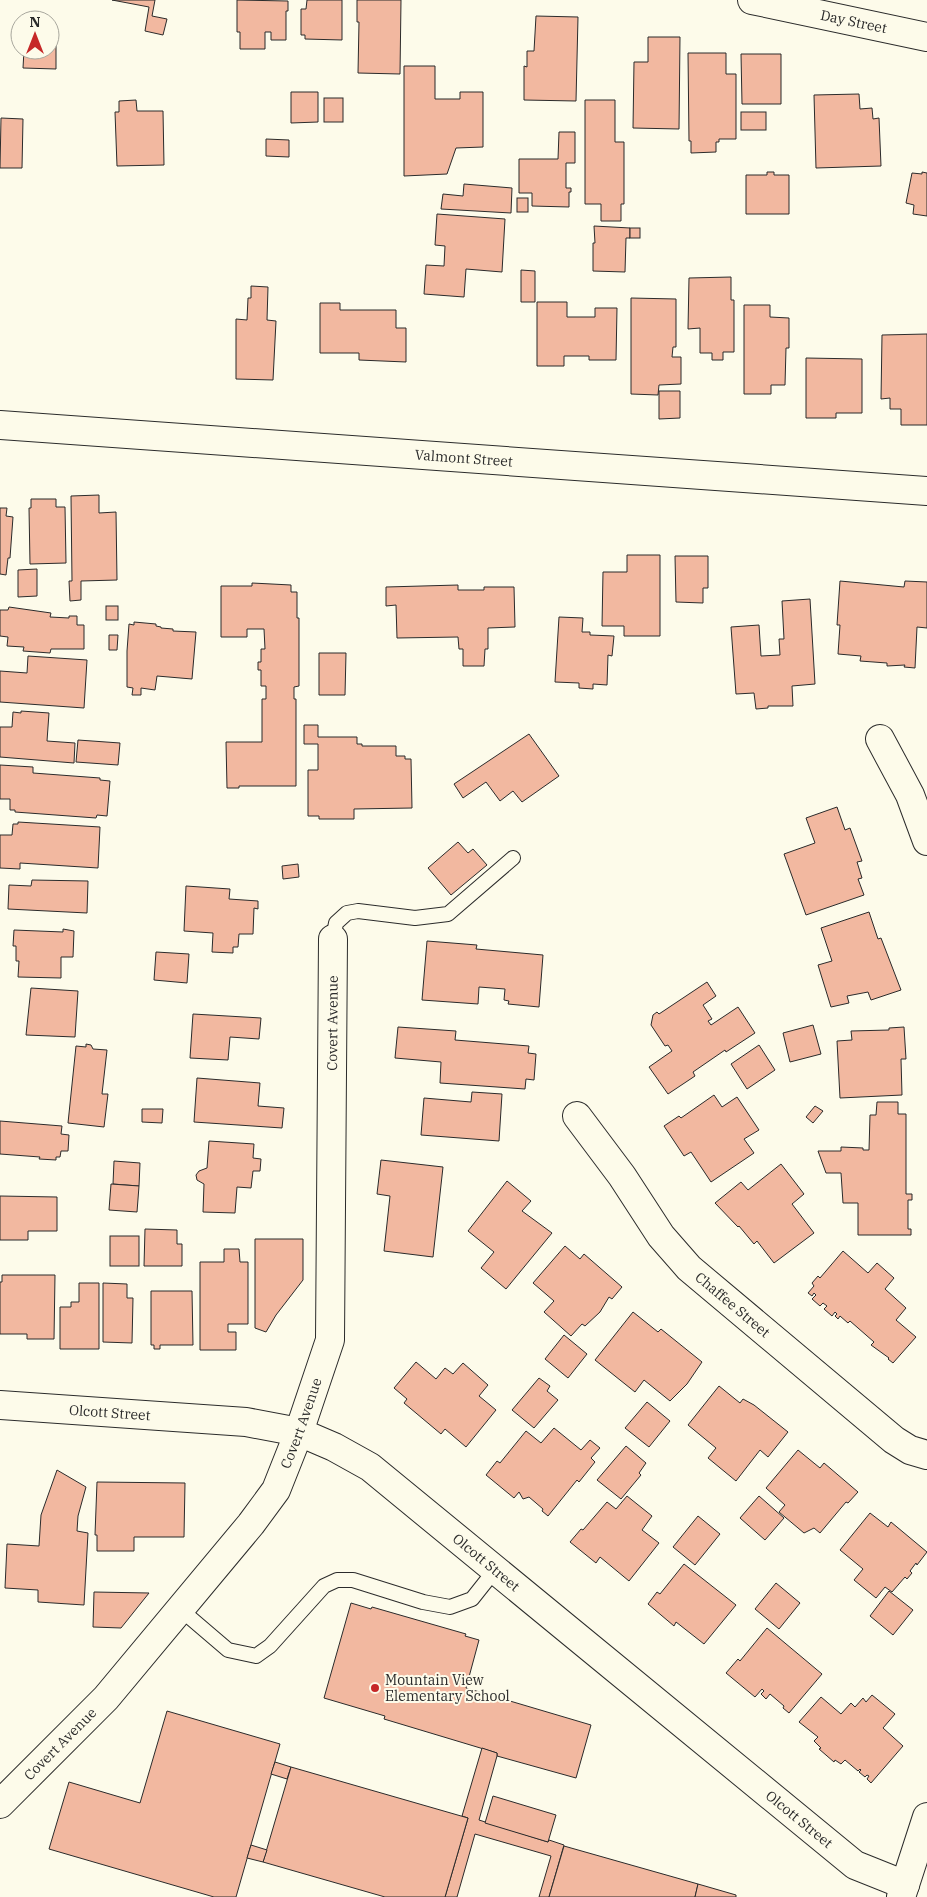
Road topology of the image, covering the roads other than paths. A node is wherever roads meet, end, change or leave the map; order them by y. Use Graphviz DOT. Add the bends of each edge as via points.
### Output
graph roads {
  1 [pos="752,0"];
  2 [pos="927,36"];
  3 [pos="0,425"];
  4 [pos="927,491"];
  5 [pos="880,738"];
  6 [pos="927,841"];
  7 [pos="513,858"];
  8 [pos="333,939"];
  9 [pos="577,1116"];
  10 [pos="0,1405"];
  11 [pos="299,1432"];
  12 [pos="927,1455"];
  13 [pos="495,1570"];
  14 [pos="180,1609"];
  15 [pos="0,1804"];
  16 [pos="927,1817"];
  17 [pos="903,1891"];
  1 -- 2 [label="street, Day Street"];
  3 -- 4 [label="street, Valmont Street"];
  5 -- 6 [label="street" via="910,795"];
  7 -- 8 [label="lane" via="448,914 415,918 358,911 336,922"];
  8 -- 11 [label="street, Covert Avenue" via="330,1340"];
  9 -- 12 [label="street, Chaffee Street" via="661,1236 689,1268 894,1440"];
  10 -- 11 [label="street, Olcott Street" via="226,1420"];
  11 -- 13 [label="street, Olcott Street" via="370,1468"];
  11 -- 14 [label="street, Covert Avenue" via="276,1490"];
  13 -- 14 [label="lane" via="472,1599 450,1607 353,1580 336,1580 324,1586 270,1646 256,1656 228,1650"];
  13 -- 17 [label="street, Olcott Street" via="855,1865"];
  14 -- 15 [label="street, Covert Avenue" via="106,1698"];
  16 -- 17 [label="street"];
}
